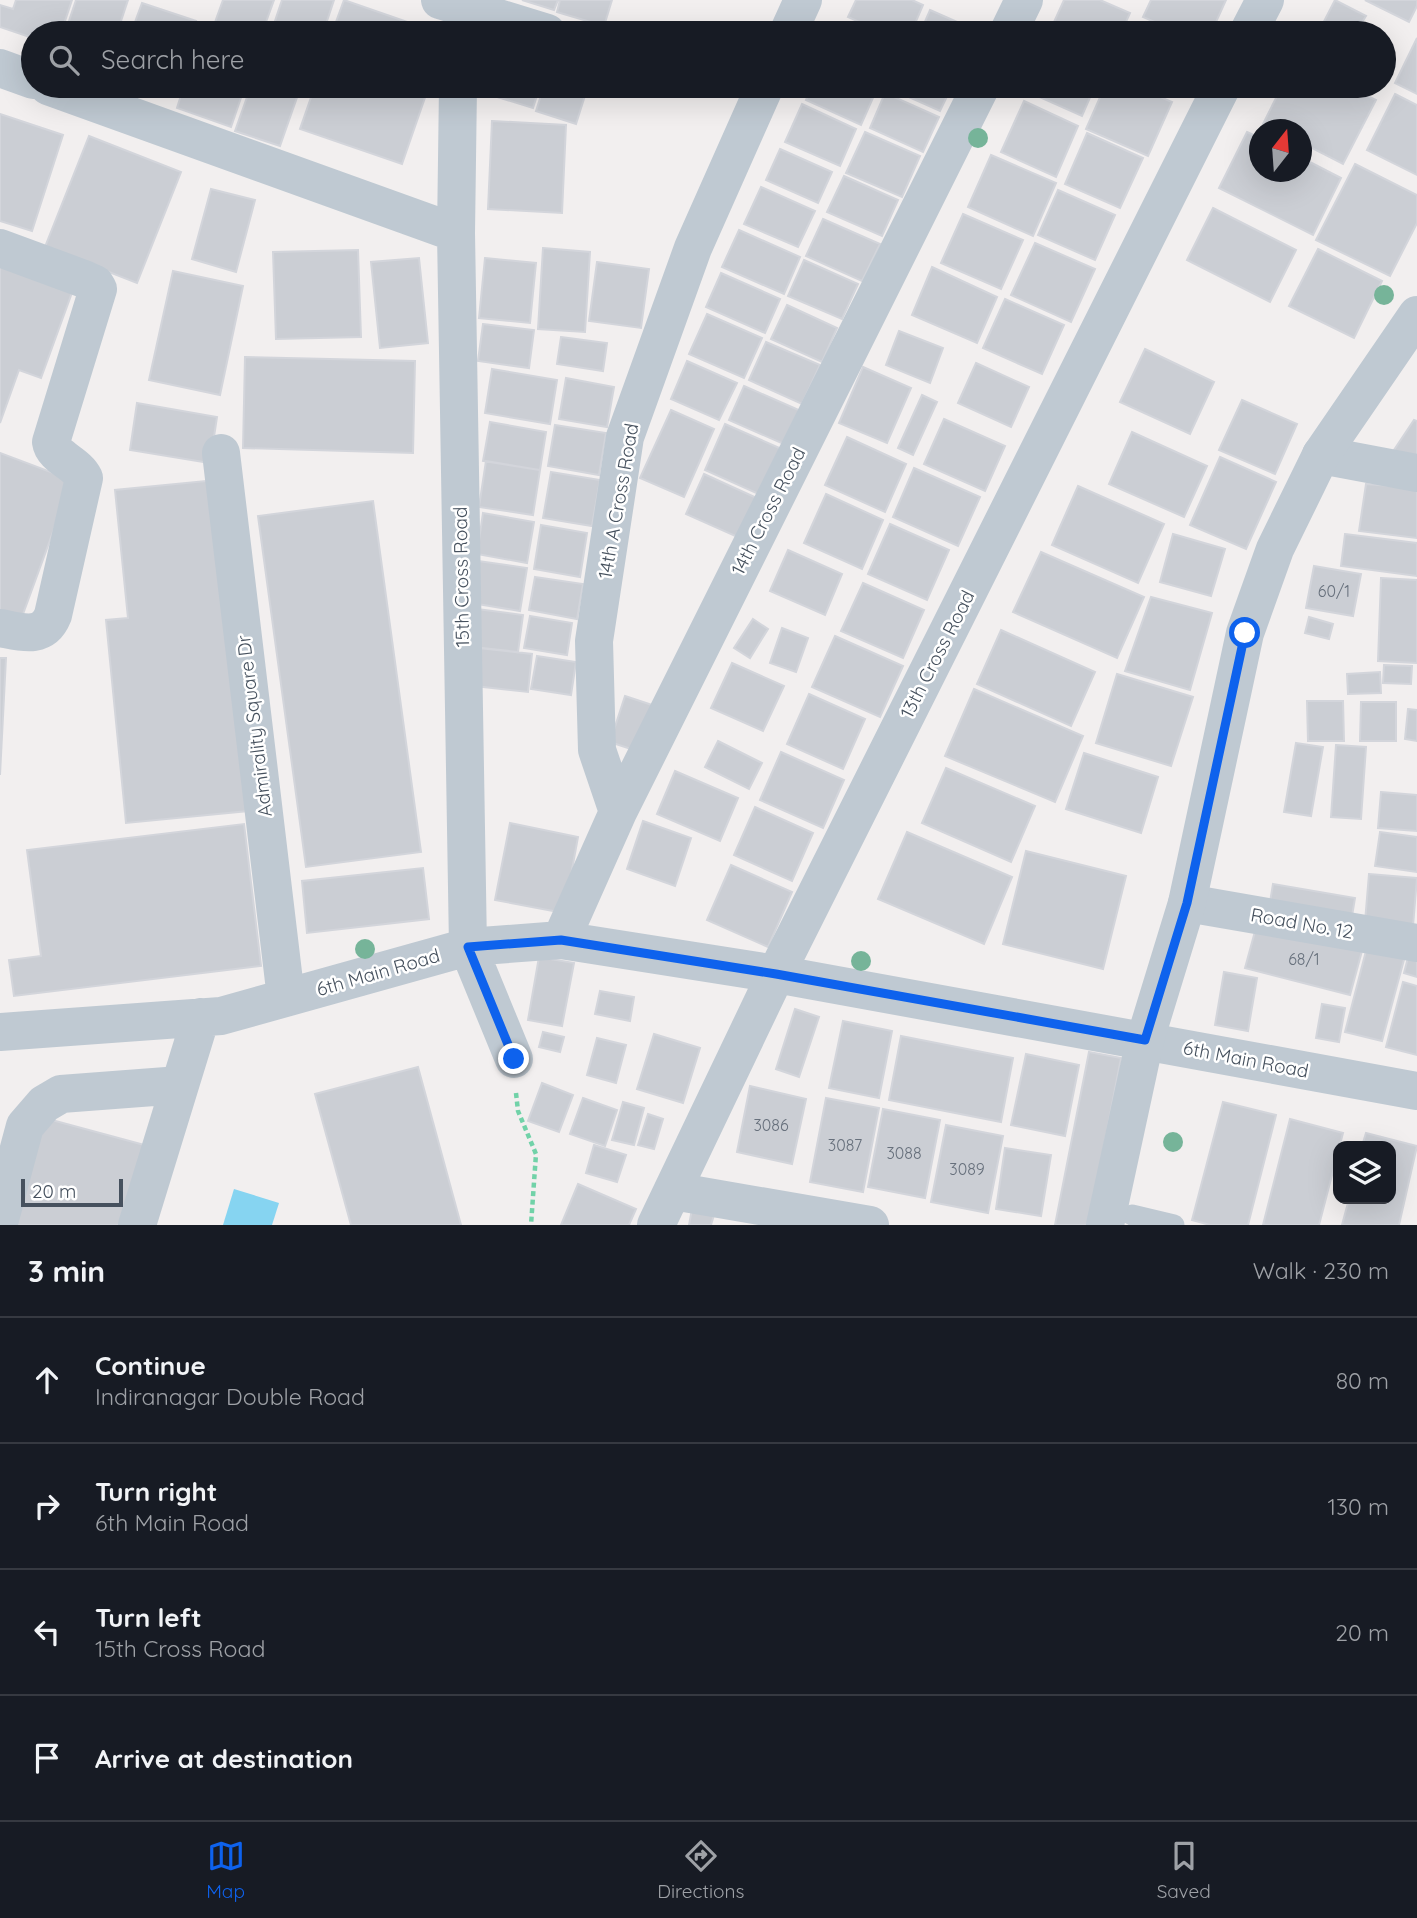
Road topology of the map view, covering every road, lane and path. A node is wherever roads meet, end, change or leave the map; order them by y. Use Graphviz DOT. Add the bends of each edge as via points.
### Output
graph roads {
  1 [pos="803,0"];
  2 [pos="1024,0"];
  3 [pos="1265,0"];
  4 [pos="455,10"];
  5 [pos="499,21"];
  6 [pos="793,21"];
  7 [pos="1014,21"];
  8 [pos="1254,21"];
  9 [pos="0,68"];
  10 [pos="21,76"];
  11 [pos="81,98"];
  12 [pos="458,98"];
  13 [pos="760,98"];
  14 [pos="975,98"];
  15 [pos="1216,98"];
  16 [pos="456,233"];
  17 [pos="0,248"];
  18 [pos="1417,315"];
  19 [pos="221,453"];
  20 [pos="1321,456"];
  21 [pos="1417,473"];
  22 [pos="0,628"];
  23 [pos="618,812"];
  24 [pos="1187,903"];
  25 [pos="561,940"];
  26 [pos="1417,943"];
  27 [pos="468,947"];
  28 [pos="776,974"];
  29 [pos="286,998"];
  30 [pos="201,1017"];
  31 [pos="0,1032"];
  32 [pos="1158,1042"];
  33 [pos="514,1059"];
  34 [pos="180,1085"];
  35 [pos="1417,1091"];
  36 [pos="673,1191"];
  37 [pos="0,1219"];
  38 [pos="1122,1222"];
  39 [pos="137,1225"];
  40 [pos="531,1225"];
  41 [pos="656,1225"];
  42 [pos="870,1225"];
  43 [pos="1174,1225"];
  1 -- 6 [label="street"];
  2 -- 7 [label="street"];
  3 -- 8 [label="street"];
  4 -- 5 [label="street"];
  9 -- 10 [label="street"];
  11 -- 16 [label="street"];
  12 -- 16 [label="street, 15th Cross Road"];
  13 -- 23 [label="street, 14th A Cross Road" via="693,248 625,437 594,641 597,750"];
  14 -- 23 [label="street, 14th Cross Road"];
  15 -- 28 [label="street, 13th Cross Road"];
  16 -- 27 [label="street, 15th Cross Road"];
  17 -- 22 [label="street" via="84,279 98,289 51,442 83,478 53,615 45,628 34,634"];
  18 -- 20 [label="street"];
  19 -- 29 [label="street, Admirality Square Dr"];
  20 -- 21 [label="street"];
  20 -- 24 [label="street" via="1275,549 1245,633"];
  23 -- 25 [label="street, 14th Cross Road"];
  24 -- 26 [label="street, Road No. 12"];
  24 -- 32 [label="street"];
  25 -- 27 [label="street, 6th Main Road"];
  25 -- 28 [label="street, 6th Main Road"];
  27 -- 29 [label="street, 6th Main Road"];
  27 -- 33 [label="street, 15th Cross Road"];
  28 -- 32 [label="street, 6th Main Road"];
  28 -- 36 [label="street, 13th Cross Road"];
  29 -- 30 [label="street, 6th Main Road"];
  30 -- 31 [label="street, 6th Main Road"];
  30 -- 34 [label="street"];
  32 -- 35 [label="street, 6th Main Road"];
  32 -- 38 [label="street"];
  33 -- 40 [label="path" via="517,1111 536,1154"];
  34 -- 37 [label="street" via="61,1094 44,1104 25,1126"];
  34 -- 39 [label="street"];
  36 -- 41 [label="street, 13th Cross Road"];
  36 -- 42 [label="street"];
  38 -- 43 [label="lane"];
}
